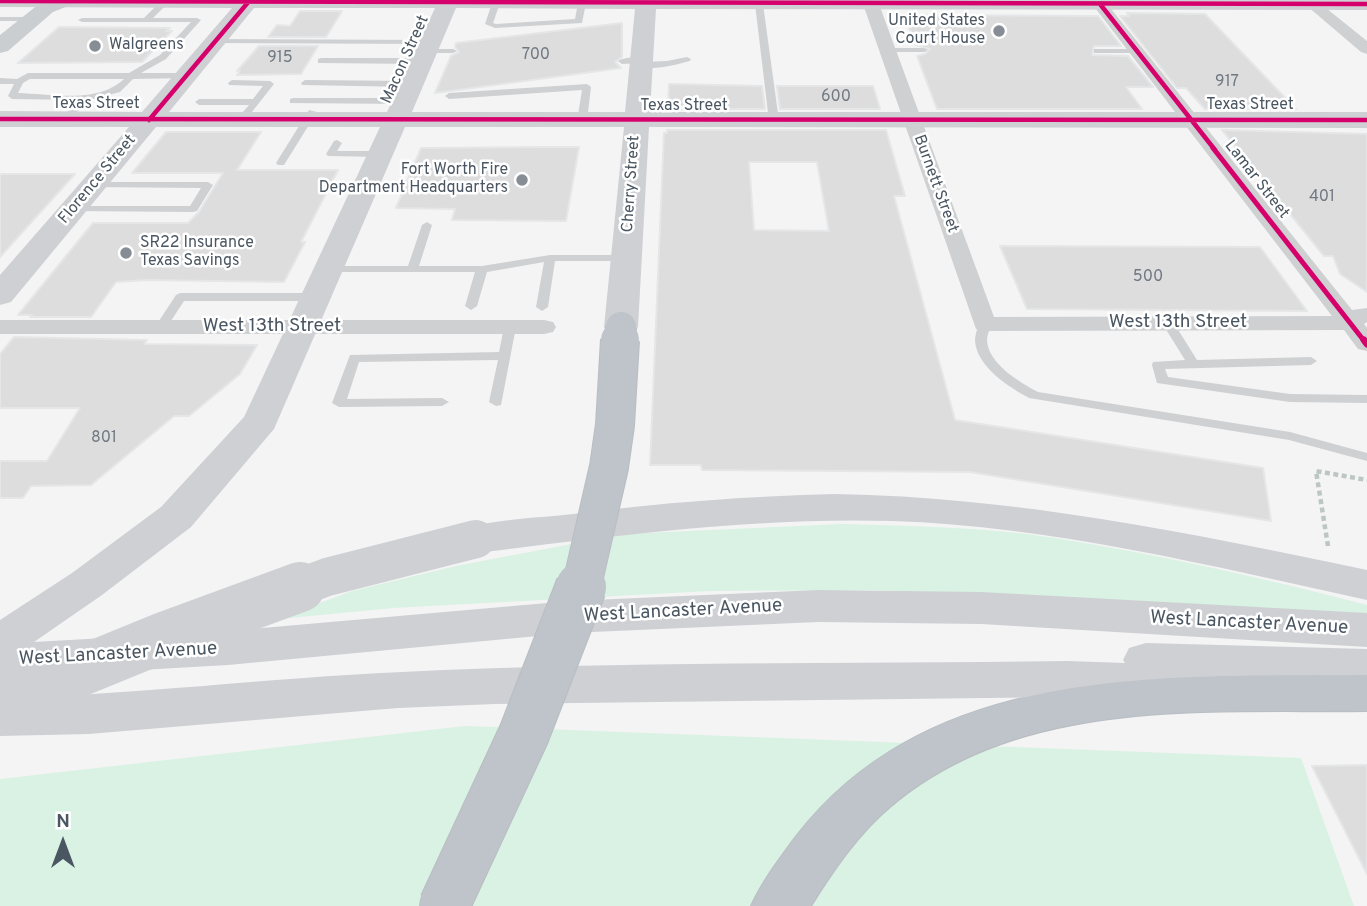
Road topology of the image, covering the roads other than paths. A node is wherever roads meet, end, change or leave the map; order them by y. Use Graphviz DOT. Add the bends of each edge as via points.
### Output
graph roads {
  1 [pos="0,1"];
  2 [pos="249,1"];
  3 [pos="392,1"];
  4 [pos="448,2"];
  5 [pos="645,2"];
  6 [pos="1098,2"];
  7 [pos="1202,2"];
  8 [pos="1310,2"];
  9 [pos="164,3"];
  10 [pos="759,4"];
  11 [pos="871,4"];
  12 [pos="1367,4"];
  13 [pos="49,5"];
  14 [pos="0,19"];
  15 [pos="82,20"];
  16 [pos="146,20"];
  17 [pos="186,20"];
  18 [pos="175,32"];
  19 [pos="167,40"];
  20 [pos="215,41"];
  21 [pos="0,46"];
  22 [pos="1367,49"];
  23 [pos="888,50"];
  24 [pos="924,50"];
  25 [pos="1097,51"];
  26 [pos="1136,51"];
  27 [pos="163,57"];
  28 [pos="687,58"];
  29 [pos="321,61"];
  30 [pos="634,62"];
  31 [pos="420,73"];
  32 [pos="131,76"];
  33 [pos="186,76"];
  34 [pos="0,81"];
  35 [pos="19,82"];
  36 [pos="232,83"];
  37 [pos="305,83"];
  38 [pos="90,97"];
  39 [pos="199,102"];
  40 [pos="446,105"];
  41 [pos="306,108"];
  42 [pos="247,111"];
  43 [pos="0,119"];
  44 [pos="64,120"];
  45 [pos="149,120"];
  46 [pos="1367,120"];
  47 [pos="582,121"];
  48 [pos="636,121"];
  49 [pos="774,121"];
  50 [pos="913,121"];
  51 [pos="1192,121"];
  52 [pos="337,143"];
  53 [pos="380,155"];
  54 [pos="281,163"];
  55 [pos="93,186"];
  56 [pos="73,209"];
  57 [pos="427,225"];
  58 [pos="550,258"];
  59 [pos="626,258"];
  60 [pos="412,269"];
  61 [pos="482,269"];
  62 [pos="0,295"];
  63 [pos="315,298"];
  64 [pos="471,306"];
  65 [pos="543,317"];
  66 [pos="1358,319"];
  67 [pos="1168,323"];
  68 [pos="985,324"];
  69 [pos="0,327"];
  70 [pos="161,327"];
  71 [pos="510,327"];
  72 [pos="621,327"];
  73 [pos="1367,344"];
  74 [pos="505,356"];
  75 [pos="1311,361"];
  76 [pos="1193,364"];
  77 [pos="1367,399"];
  78 [pos="442,402"];
  79 [pos="496,402"];
  80 [pos="1367,457"];
  81 [pos="1367,585"];
  82 [pos="1367,630"];
  83 [pos="0,642"];
  84 [pos="0,661"];
  85 [pos="1367,667"];
  86 [pos="495,686"];
  87 [pos="1367,692"];
  88 [pos="0,704"];
  89 [pos="0,717"];
  90 [pos="444,906"];
  91 [pos="779,906"];
  1 -- 13 [label="street"];
  2 -- 3 [label="street"];
  2 -- 9 [label="street"];
  2 -- 20 [label="street, Florence Street"];
  3 -- 4 [label="street"];
  4 -- 5 [label="street" via="496,3 580,17"];
  4 -- 31 [label="street, Macon Street"];
  5 -- 10 [label="street"];
  5 -- 30 [label="street, Cherry Street"];
  6 -- 7 [label="street"];
  6 -- 11 [label="street"];
  6 -- 26 [label="street, Lamar Street"];
  7 -- 8 [label="street"];
  8 -- 12 [label="street"];
  8 -- 22 [label="street"];
  9 -- 13 [label="street"];
  9 -- 16 [label="lane"];
  10 -- 11 [label="street"];
  10 -- 49 [label="lane"];
  11 -- 23 [label="street, Burnett Street"];
  13 -- 14 [label="lane"];
  13 -- 21 [label="main road"];
  15 -- 16 [label="lane"];
  16 -- 17 [label="lane"];
  17 -- 18 [label="lane"];
  17 -- 27 [label="lane" via="197,20"];
  19 -- 27 [label="lane" via="157,52"];
  20 -- 31 [label="lane"];
  20 -- 33 [label="street, Florence Street"];
  23 -- 24 [label="lane"];
  23 -- 50 [label="street, Burnett Street"];
  25 -- 26 [label="lane"];
  26 -- 51 [label="street, Lamar Street"];
  27 -- 32 [label="lane"];
  28 -- 30 [label="lane" via="667,64"];
  29 -- 31 [label="lane"];
  30 -- 48 [label="street, Cherry Street"];
  31 -- 37 [label="lane"];
  31 -- 40 [label="street, Texas Street"];
  31 -- 41 [label="street, Texas Street"];
  31 -- 53 [label="street, Macon Street"];
  32 -- 33 [label="lane"];
  32 -- 35 [label="lane" via="28,76"];
  32 -- 38 [label="lane" via="117,90"];
  33 -- 45 [label="street, Florence Street"];
  34 -- 35 [label="lane"];
  35 -- 38 [label="lane" via="12,96"];
  36 -- 42 [label="lane" via="270,84"];
  38 -- 44 [label="lane"];
  39 -- 42 [label="lane"];
  40 -- 47 [label="street, Texas Street"];
  40 -- 47 [label="lane" via="587,87"];
  41 -- 42 [label="street, Texas Street"];
  41 -- 54 [label="lane"];
  42 -- 45 [label="street, Texas Street"];
  43 -- 44 [label="street, Texas Street"];
  44 -- 45 [label="street, Texas Street"];
  45 -- 55 [label="street, Florence Street"];
  46 -- 51 [label="street, Texas Street"];
  47 -- 48 [label="street, Texas Street"];
  48 -- 49 [label="street, Texas Street"];
  48 -- 59 [label="street, Cherry Street"];
  49 -- 50 [label="street, Texas Street"];
  50 -- 51 [label="street, Texas Street"];
  50 -- 68 [label="street, Burnett Street"];
  51 -- 66 [label="street, Lamar Street"];
  52 -- 53 [label="lane" via="331,154"];
  53 -- 63 [label="street, Macon Street"];
  55 -- 56 [label="street, Florence Street"];
  55 -- 56 [label="lane" via="208,185 193,209"];
  56 -- 62 [label="street, Florence Street"];
  57 -- 60 [label="lane"];
  58 -- 59 [label="lane"];
  58 -- 61 [label="lane"];
  58 -- 65 [label="lane"];
  59 -- 72 [label="street, Cherry Street"];
  60 -- 61 [label="lane"];
  60 -- 63 [label="lane"];
  61 -- 64 [label="lane"];
  63 -- 70 [label="street, West 13th Street"];
  63 -- 70 [label="lane" via="180,297"];
  63 -- 71 [label="street, West 13th Street"];
  63 -- 83 [label="street, Macon Street" via="261,421 176,517"];
  65 -- 71 [label="street, West 13th Street"];
  66 -- 67 [label="street, West 13th Street"];
  66 -- 73 [label="street, Lamar Street"];
  67 -- 68 [label="street, West 13th Street"];
  67 -- 76 [label="lane"];
  68 -- 80 [label="lane" via="981,340 993,365 1034,395 1290,436"];
  69 -- 70 [label="street, West 13th Street"];
  71 -- 74 [label="lane"];
  72 -- 90 [label="highway, bridge" via="609,467 581,589 524,734"];
  74 -- 78 [label="lane" via="354,358 339,403"];
  74 -- 79 [label="lane"];
  75 -- 76 [label="lane"];
  76 -- 77 [label="lane" via="1158,365 1162,380 1290,398"];
  81 -- 88 [label="street, bridge" via="1078,529 954,512 802,508 658,517 476,539 327,577"];
  82 -- 84 [label="street, West Lancaster Avenue" via="981,608 818,606 570,617 228,649"];
  85 -- 86 [label="street" via="982,655 774,659"];
  86 -- 87 [label="street" via="1067,679"];
  86 -- 89 [label="street" via="89,715"];
  87 -- 91 [label="highway" via="1084,704 1020,716 967,735 874,789 839,823"];
}
